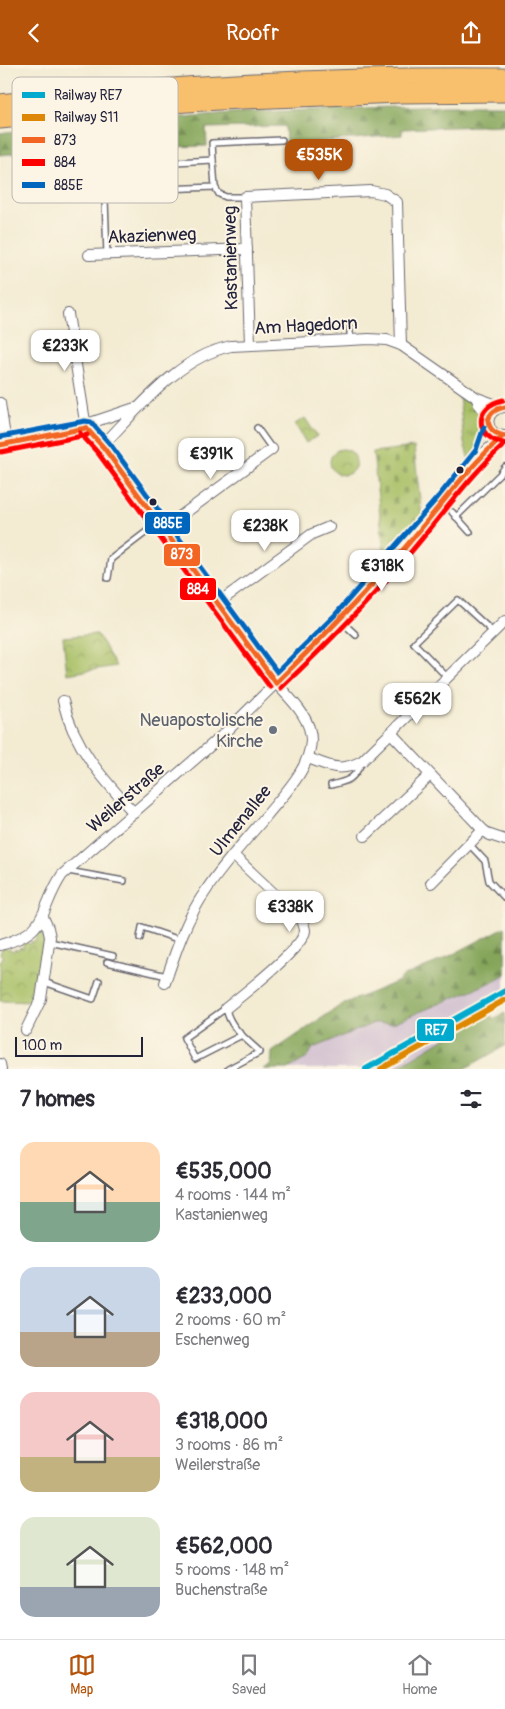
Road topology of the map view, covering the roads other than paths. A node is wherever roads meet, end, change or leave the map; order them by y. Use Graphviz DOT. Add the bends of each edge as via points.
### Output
graph roads {
  1 [pos="505,78"];
  2 [pos="178,87"];
  3 [pos="505,92"];
  4 [pos="178,103"];
  5 [pos="282,140"];
  6 [pos="213,160"];
  7 [pos="178,162"];
  8 [pos="215,187"];
  9 [pos="178,188"];
  10 [pos="245,197"];
  11 [pos="105,203"];
  12 [pos="247,249"];
  13 [pos="88,255"];
  14 [pos="107,255"];
  15 [pos="68,314"];
  16 [pos="350,328"];
  17 [pos="350,340"];
  18 [pos="250,344"];
  19 [pos="401,345"];
  20 [pos="477,397"];
  21 [pos="0,403"];
  22 [pos="140,406"];
  23 [pos="504,407"];
  24 [pos="489,417"];
  25 [pos="86,428"];
  26 [pos="257,428"];
  27 [pos="491,429"];
  28 [pos="504,436"];
  29 [pos="3,444"];
  30 [pos="102,446"];
  31 [pos="272,449"];
  32 [pos="483,454"];
  33 [pos="505,467"];
  34 [pos="500,475"];
  35 [pos="505,480"];
  36 [pos="452,512"];
  37 [pos="456,517"];
  38 [pos="160,526"];
  39 [pos="329,527"];
  40 [pos="470,531"];
  41 [pos="108,578"];
  42 [pos="218,603"];
  43 [pos="340,620"];
  44 [pos="505,621"];
  45 [pos="493,632"];
  46 [pos="356,635"];
  47 [pos="448,678"];
  48 [pos="276,683"];
  49 [pos="63,701"];
  50 [pos="391,733"];
  51 [pos="308,758"];
  52 [pos="362,761"];
  53 [pos="430,775"];
  54 [pos="331,785"];
  55 [pos="132,814"];
  56 [pos="483,831"];
  57 [pos="365,836"];
  58 [pos="505,840"];
  59 [pos="470,844"];
  60 [pos="233,855"];
  61 [pos="68,871"];
  62 [pos="124,881"];
  63 [pos="431,883"];
  64 [pos="505,898"];
  65 [pos="43,917"];
  66 [pos="140,938"];
  67 [pos="180,940"];
  68 [pos="49,942"];
  69 [pos="0,945"];
  70 [pos="113,956"];
  71 [pos="107,962"];
  72 [pos="166,979"];
  73 [pos="99,981"];
  74 [pos="44,982"];
  75 [pos="226,1008"];
  76 [pos="26,1030"];
  77 [pos="242,1035"];
  78 [pos="0,1064"];
  79 [pos="1,1069"];
  80 [pos="228,1069"];
  1 -- 2 [label="highway" via="399,78"];
  3 -- 4 [label="highway"];
  5 -- 6 [label="lane" via="212,143"];
  6 -- 7 [label="lane"];
  6 -- 8 [label="lane"];
  8 -- 9 [label="lane"];
  8 -- 10 [label="lane" via="226,197"];
  10 -- 12 [label="street, Kastanienweg"];
  10 -- 19 [label="street, Kastanienweg" via="371,191 385,194 397,202"];
  11 -- 14 [label="lane"];
  12 -- 14 [label="street, Akazienweg"];
  12 -- 18 [label="street, Kastanienweg"];
  13 -- 14 [label="street, Akazienweg"];
  15 -- 25 [label="street"];
  16 -- 17 [label="lane"];
  17 -- 18 [label="street, Am Hagedorn"];
  17 -- 19 [label="street, Am Hagedorn" via="387,341"];
  18 -- 22 [label="street, Am Hagedorn" via="218,349 201,356 182,368"];
  19 -- 20 [label="street, Am Hagedorn"];
  20 -- 23 [label="street, Am Hagedorn"];
  20 -- 24 [label="street, Am Hagedorn"];
  21 -- 29 [label="street"];
  22 -- 25 [label="street, Am Hagedorn" via="93,422"];
  22 -- 30 [label="street, Am Hagedorn"];
  23 -- 24 [label="street" via="494,410"];
  24 -- 27 [label="street"];
  25 -- 29 [label="street, Am Hagedorn"];
  25 -- 30 [label="street, Ulmenallee"];
  26 -- 31 [label="lane"];
  27 -- 28 [label="street"];
  27 -- 32 [label="street, Weilerstraße"];
  28 -- 32 [label="street, Weilerstraße"];
  30 -- 38 [label="street, Ulmenallee"];
  31 -- 38 [label="street"];
  32 -- 43 [label="street, Weilerstraße"];
  33 -- 34 [label="lane"];
  34 -- 35 [label="lane"];
  34 -- 37 [label="lane"];
  36 -- 37 [label="lane"];
  37 -- 40 [label="lane"];
  38 -- 41 [label="lane" via="111,559"];
  38 -- 42 [label="street, Ulmenallee"];
  39 -- 42 [label="street" via="312,534"];
  42 -- 48 [label="street, Ulmenallee"];
  43 -- 46 [label="lane"];
  43 -- 48 [label="street, Weilerstraße"];
  44 -- 45 [label="street"];
  45 -- 47 [label="street"];
  45 -- 47 [label="lane" via="458,600 414,643"];
  47 -- 50 [label="street"];
  48 -- 51 [label="street, Ulmenallee" via="308,723 311,740"];
  48 -- 55 [label="street, Weilerstraße" via="225,733"];
  49 -- 55 [label="street" via="74,732 88,757"];
  50 -- 52 [label="street"];
  50 -- 53 [label="street"];
  51 -- 52 [label="street" via="343,768"];
  51 -- 60 [label="street, Ulmenallee" via="295,781"];
  52 -- 54 [label="lane" via="355,776"];
  53 -- 56 [label="street"];
  53 -- 57 [label="street"];
  55 -- 61 [label="street, Weilerstraße"];
  56 -- 58 [label="street"];
  56 -- 59 [label="street"];
  59 -- 63 [label="street"];
  59 -- 64 [label="lane" via="485,861 489,881"];
  60 -- 67 [label="street, Ulmenallee" via="206,889"];
  60 -- 75 [label="street" via="302,920 305,931 300,942 283,959"];
  61 -- 62 [label="lane"];
  61 -- 65 [label="street, Weilerstraße" via="56,885"];
  65 -- 68 [label="street" via="48,927"];
  65 -- 69 [label="street, Weilerstraße" via="28,934"];
  66 -- 67 [label="lane" via="142,927"];
  67 -- 72 [label="street, Ulmenallee"];
  68 -- 70 [label="lane"];
  68 -- 74 [label="street"];
  71 -- 72 [label="lane"];
  73 -- 74 [label="lane" via="93,999"];
  74 -- 76 [label="street" via="41,999"];
  75 -- 77 [label="lane" via="227,1017"];
  75 -- 77 [label="lane" via="184,1038 195,1059"];
  77 -- 80 [label="lane" via="260,1052"];
  78 -- 79 [label="street"];
}
